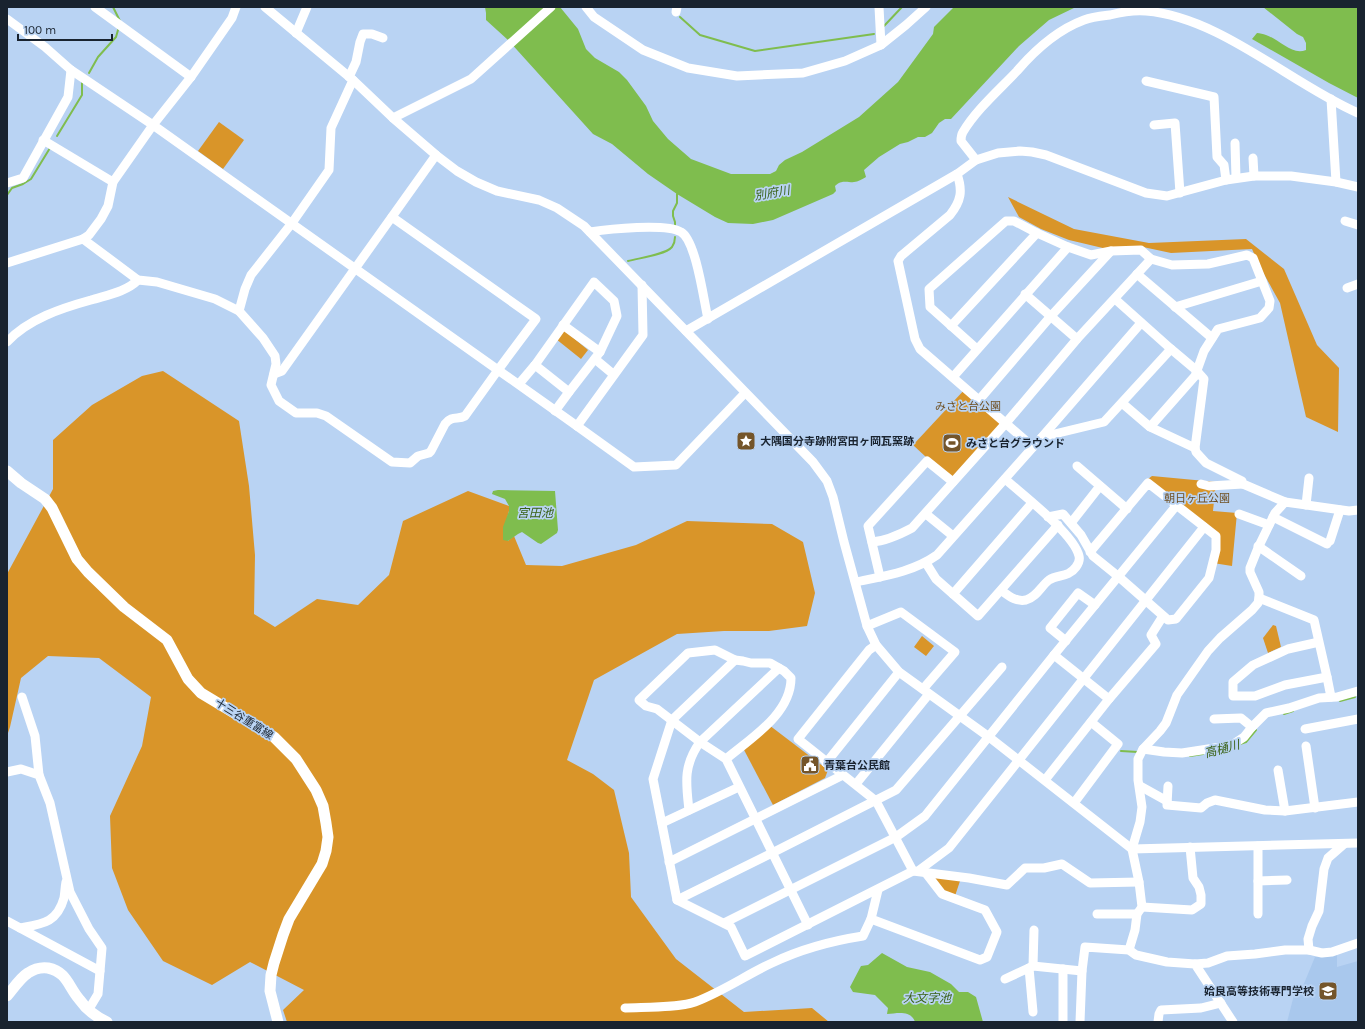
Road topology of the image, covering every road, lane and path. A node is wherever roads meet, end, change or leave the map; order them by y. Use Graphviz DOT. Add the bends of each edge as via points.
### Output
graph roads {
  1 [pos="95,7"];
  2 [pos="236,7"];
  3 [pos="265,7"];
  4 [pos="307,7"];
  5 [pos="551,7"];
  6 [pos="586,7"];
  7 [pos="879,7"];
  8 [pos="926,7"];
  9 [pos="7,20"];
  10 [pos="296,33"];
  11 [pos="383,38"];
  12 [pos="881,45"];
  13 [pos="71,70"];
  14 [pos="191,76"];
  15 [pos="351,79"];
  16 [pos="1146,81"];
  17 [pos="1331,99"];
  18 [pos="1358,113"];
  19 [pos="393,118"];
  20 [pos="153,125"];
  21 [pos="1154,125"];
  22 [pos="43,140"];
  23 [pos="1235,143"];
  24 [pos="436,155"];
  25 [pos="1253,158"];
  26 [pos="976,160"];
  27 [pos="957,174"];
  28 [pos="1254,176"];
  29 [pos="1236,178"];
  30 [pos="1226,180"];
  31 [pos="113,182"];
  32 [pos="1336,182"];
  33 [pos="7,183"];
  34 [pos="1358,187"];
  35 [pos="1180,193"];
  36 [pos="392,218"];
  37 [pos="1345,222"];
  38 [pos="292,223"];
  39 [pos="1358,225"];
  40 [pos="590,232"];
  41 [pos="1037,233"];
  42 [pos="84,238"];
  43 [pos="1068,247"];
  44 [pos="1111,251"];
  45 [pos="1151,259"];
  46 [pos="7,263"];
  47 [pos="355,268"];
  48 [pos="1137,274"];
  49 [pos="138,280"];
  50 [pos="1262,281"];
  51 [pos="1358,284"];
  52 [pos="642,285"];
  53 [pos="1347,288"];
  54 [pos="1025,294"];
  55 [pos="1115,299"];
  56 [pos="1175,307"];
  57 [pos="239,312"];
  58 [pos="1051,316"];
  59 [pos="708,319"];
  60 [pos="1141,323"];
  61 [pos="563,325"];
  62 [pos="951,326"];
  63 [pos="686,331"];
  64 [pos="1212,338"];
  65 [pos="1077,339"];
  66 [pos="7,342"];
  67 [pos="977,349"];
  68 [pos="1171,349"];
  69 [pos="598,355"];
  70 [pos="535,365"];
  71 [pos="498,370"];
  72 [pos="1196,370"];
  73 [pos="274,374"];
  74 [pos="613,374"];
  75 [pos="953,377"];
  76 [pos="519,384"];
  77 [pos="569,392"];
  78 [pos="745,393"];
  79 [pos="979,400"];
  80 [pos="1122,403"];
  81 [pos="556,411"];
  82 [pos="1006,423"];
  83 [pos="576,426"];
  84 [pos="1150,427"];
  85 [pos="1042,437"];
  86 [pos="1033,447"];
  87 [pos="1195,448"];
  88 [pos="1077,466"];
  89 [pos="7,472"];
  90 [pos="1309,478"];
  91 [pos="1005,479"];
  92 [pos="953,482"];
  93 [pos="1201,484"];
  94 [pos="1243,484"];
  95 [pos="1100,486"];
  96 [pos="1284,502"];
  97 [pos="1032,503"];
  98 [pos="1306,505"];
  99 [pos="1176,506"];
  100 [pos="1126,509"];
  101 [pos="1340,510"];
  102 [pos="1358,510"];
  103 [pos="926,514"];
  104 [pos="1239,514"];
  105 [pos="1048,517"];
  106 [pos="1271,521"];
  107 [pos="1071,523"];
  108 [pos="1058,526"];
  109 [pos="1204,527"];
  110 [pos="953,536"];
  111 [pos="872,542"];
  112 [pos="1258,546"];
  113 [pos="1090,552"];
  114 [pos="926,563"];
  115 [pos="1301,576"];
  116 [pos="880,577"];
  117 [pos="1119,577"];
  118 [pos="856,582"];
  119 [pos="1002,590"];
  120 [pos="953,594"];
  121 [pos="1260,598"];
  122 [pos="1146,600"];
  123 [pos="1096,605"];
  124 [pos="1163,616"];
  125 [pos="867,626"];
  126 [pos="1066,641"];
  127 [pos="1319,642"];
  128 [pos="876,646"];
  129 [pos="1054,655"];
  130 [pos="735,660"];
  131 [pos="1002,667"];
  132 [pos="779,668"];
  133 [pos="899,672"];
  134 [pos="1327,677"];
  135 [pos="1083,678"];
  136 [pos="1358,691"];
  137 [pos="926,692"];
  138 [pos="1331,697"];
  139 [pos="22,698"];
  140 [pos="1109,699"];
  141 [pos="959,715"];
  142 [pos="1214,719"];
  143 [pos="1358,719"];
  144 [pos="672,720"];
  145 [pos="1091,722"];
  146 [pos="1252,727"];
  147 [pos="1305,729"];
  148 [pos="989,737"];
  149 [pos="700,742"];
  150 [pos="1306,746"];
  151 [pos="1143,749"];
  152 [pos="726,759"];
  153 [pos="1018,761"];
  154 [pos="826,763"];
  155 [pos="1278,770"];
  156 [pos="7,772"];
  157 [pos="39,775"];
  158 [pos="843,775"];
  159 [pos="1045,780"];
  160 [pos="856,784"];
  161 [pos="1140,786"];
  162 [pos="1168,786"];
  163 [pos="739,787"];
  164 [pos="876,800"];
  165 [pos="1167,801"];
  166 [pos="1358,802"];
  167 [pos="1074,803"];
  168 [pos="1314,808"];
  169 [pos="689,810"];
  170 [pos="1285,811"];
  171 [pos="756,819"];
  172 [pos="662,823"];
  173 [pos="896,837"];
  174 [pos="1358,843"];
  175 [pos="1344,844"];
  176 [pos="1258,846"];
  177 [pos="1190,847"];
  178 [pos="1132,849"];
  179 [pos="772,853"];
  180 [pos="669,862"];
  181 [pos="919,871"];
  182 [pos="67,877"];
  183 [pos="1288,880"];
  184 [pos="1258,881"];
  185 [pos="1139,882"];
  186 [pos="790,890"];
  187 [pos="878,890"];
  188 [pos="677,900"];
  189 [pos="1140,911"];
  190 [pos="1097,914"];
  191 [pos="1258,914"];
  192 [pos="871,919"];
  193 [pos="7,921"];
  194 [pos="724,923"];
  195 [pos="808,924"];
  196 [pos="20,928"];
  197 [pos="1034,930"];
  198 [pos="1358,943"];
  199 [pos="1130,950"];
  200 [pos="1309,950"];
  201 [pos="1195,964"];
  202 [pos="1031,967"];
  203 [pos="1063,969"];
  204 [pos="100,971"];
  205 [pos="1082,971"];
  206 [pos="1005,979"];
  207 [pos="7,996"];
  208 [pos="1221,1003"];
  209 [pos="625,1008"];
  210 [pos="89,1009"];
  211 [pos="1033,1012"];
  212 [pos="1063,1021"];
  213 [pos="107,1022"];
  214 [pos="278,1022"];
  215 [pos="1080,1022"];
  216 [pos="1158,1022"];
  217 [pos="1233,1022"];
  1 -- 14 [label="street"];
  2 -- 14 [label="street" via="232,18"];
  3 -- 10 [label="street"];
  4 -- 10 [label="street"];
  5 -- 19 [label="street" via="471,79"];
  6 -- 12 [label="street" via="594,17 643,50 688,68 737,76 803,73 845,61"];
  7 -- 12 [label="street"];
  8 -- 12 [label="street"];
  9 -- 13 [label="street" via="45,47"];
  10 -- 15 [label="street"];
  11 -- 15 [label="street" via="364,34"];
  13 -- 20 [label="street"];
  13 -- 22 [label="street" via="68,97"];
  14 -- 20 [label="street"];
  15 -- 19 [label="street"];
  15 -- 38 [label="street" via="331,128 329,170"];
  16 -- 30 [label="street" via="1214,97 1217,157 1224,165"];
  17 -- 18 [label="street"];
  17 -- 26 [label="street" via="1211,30 1166,14 1146,11 1084,19 1066,28 1031,55 978,113 962,134 961,141"];
  17 -- 32 [label="street"];
  19 -- 24 [label="street"];
  20 -- 31 [label="street"];
  20 -- 38 [label="street"];
  21 -- 35 [label="street" via="1175,123"];
  22 -- 31 [label="street"];
  22 -- 33 [label="street" via="23,178"];
  23 -- 29 [label="street"];
  24 -- 36 [label="street"];
  24 -- 40 [label="street" via="476,182 498,191 539,200 557,208"];
  25 -- 28 [label="street"];
  26 -- 27 [label="street"];
  26 -- 35 [label="street" via="1008,152 1032,152 1146,193 1167,196"];
  27 -- 59 [label="street"];
  27 -- 75 [label="street" via="961,184 957,207 898,261 917,345"];
  28 -- 29 [label="street"];
  28 -- 32 [label="street" via="1291,176"];
  29 -- 30 [label="street"];
  30 -- 35 [label="street"];
  31 -- 42 [label="street" via="108,206 89,235"];
  32 -- 34 [label="street"];
  36 -- 47 [label="street"];
  36 -- 71 [label="street" via="536,319"];
  37 -- 39 [label="street"];
  38 -- 47 [label="street"];
  38 -- 57 [label="street" via="252,275"];
  40 -- 52 [label="street"];
  40 -- 59 [label="street" via="660,227 681,232 687,238 694,255"];
  41 -- 43 [label="street"];
  41 -- 62 [label="street"];
  41 -- 62 [label="street" via="1014,221 1006,220 929,289 930,308"];
  42 -- 46 [label="street"];
  42 -- 49 [label="street"];
  43 -- 44 [label="street" via="1091,255"];
  43 -- 54 [label="street"];
  44 -- 45 [label="street" via="1141,250"];
  44 -- 58 [label="street"];
  45 -- 48 [label="street"];
  45 -- 50 [label="street" via="1172,265 1208,264 1247,255 1253,258"];
  47 -- 71 [label="street"];
  47 -- 73 [label="street" via="282,371"];
  48 -- 55 [label="street"];
  48 -- 56 [label="street"];
  49 -- 57 [label="street" via="157,282 215,299"];
  49 -- 66 [label="street" via="127,289 79,303 34,321"];
  50 -- 56 [label="street"];
  50 -- 64 [label="street" via="1270,301 1269,308 1260,318 1218,329"];
  51 -- 53 [label="street"];
  52 -- 63 [label="street"];
  52 -- 74 [label="street" via="643,335"];
  54 -- 58 [label="street"];
  54 -- 67 [label="street"];
  55 -- 60 [label="street"];
  55 -- 65 [label="street"];
  56 -- 64 [label="street"];
  57 -- 73 [label="street" via="272,349 276,364"];
  58 -- 65 [label="street"];
  58 -- 79 [label="street"];
  59 -- 63 [label="street"];
  60 -- 68 [label="street"];
  60 -- 85 [label="street"];
  61 -- 69 [label="street"];
  61 -- 69 [label="street" via="594,282 614,301 617,316"];
  61 -- 70 [label="street"];
  62 -- 67 [label="street"];
  63 -- 78 [label="street"];
  64 -- 72 [label="street"];
  65 -- 82 [label="street"];
  67 -- 75 [label="street"];
  68 -- 72 [label="street"];
  68 -- 80 [label="street"];
  69 -- 74 [label="street"];
  69 -- 77 [label="street"];
  70 -- 76 [label="street"];
  70 -- 77 [label="street"];
  71 -- 73 [label="street" via="465,416 448,420 431,451 418,456 410,463 392,462 322,414 296,413 289,409 276,397 271,385"];
  71 -- 76 [label="street"];
  72 -- 84 [label="street" via="1195,376"];
  72 -- 87 [label="street" via="1204,379"];
  74 -- 83 [label="street"];
  75 -- 79 [label="street"];
  76 -- 81 [label="street"];
  77 -- 81 [label="street"];
  78 -- 83 [label="street" via="676,465 634,467"];
  78 -- 118 [label="street" via="813,462 827,480"];
  79 -- 82 [label="street"];
  80 -- 84 [label="street"];
  80 -- 85 [label="street" via="1104,422"];
  81 -- 83 [label="street"];
  82 -- 86 [label="street"];
  82 -- 92 [label="street"];
  84 -- 87 [label="street"];
  85 -- 86 [label="street"];
  86 -- 91 [label="street"];
  87 -- 94 [label="street" via="1206,463"];
  88 -- 95 [label="street"];
  89 -- 214 [label="main road, 十三谷重富線" via="44,498 52,508 77,559 124,607 167,640 188,679 201,693 274,737 296,759 316,790 323,806 326,823 326,851 322,864 289,919 274,963 270,991"];
  90 -- 98 [label="street"];
  91 -- 97 [label="street"];
  91 -- 110 [label="street"];
  92 -- 103 [label="street"];
  92 -- 111 [label="street" via="927,461 868,526"];
  93 -- 94 [label="street"];
  94 -- 96 [label="street"];
  95 -- 100 [label="street"];
  95 -- 107 [label="street"];
  96 -- 98 [label="street"];
  96 -- 106 [label="street"];
  97 -- 105 [label="street"];
  97 -- 120 [label="street"];
  98 -- 101 [label="street"];
  99 -- 100 [label="street" via="1148,483"];
  99 -- 109 [label="street"];
  99 -- 117 [label="street"];
  100 -- 113 [label="street"];
  101 -- 102 [label="street"];
  101 -- 106 [label="street" via="1329,542"];
  103 -- 110 [label="street"];
  103 -- 111 [label="street" via="912,528 898,536"];
  104 -- 106 [label="street"];
  105 -- 107 [label="street" via="1063,514"];
  105 -- 108 [label="street"];
  106 -- 112 [label="street"];
  107 -- 113 [label="street"];
  108 -- 119 [label="street"];
  108 -- 119 [label="street" via="1076,548 1079,563 1074,570 1050,580 1027,600 1014,599"];
  109 -- 122 [label="street"];
  109 -- 124 [label="street" via="1216,536 1216,550 1209,578 1176,619 1168,620"];
  110 -- 114 [label="street" via="937,555"];
  111 -- 116 [label="street"];
  112 -- 115 [label="street"];
  112 -- 121 [label="street" via="1250,572"];
  113 -- 117 [label="street"];
  114 -- 116 [label="street"];
  114 -- 120 [label="street" via="936,579"];
  116 -- 118 [label="street"];
  117 -- 122 [label="street"];
  117 -- 123 [label="street"];
  118 -- 125 [label="street"];
  119 -- 120 [label="street" via="978,616"];
  121 -- 127 [label="street" via="1314,620"];
  121 -- 151 [label="street" via="1252,610 1208,651 1178,695 1166,723"];
  122 -- 124 [label="street"];
  122 -- 135 [label="street"];
  123 -- 126 [label="street"];
  123 -- 126 [label="street" via="1078,593 1050,628"];
  124 -- 140 [label="street" via="1151,635 1156,644"];
  125 -- 128 [label="street"];
  125 -- 137 [label="street" via="901,612 955,652"];
  126 -- 129 [label="street"];
  127 -- 134 [label="street"];
  127 -- 134 [label="street" via="1288,649 1253,665 1233,682 1233,696 1255,696 1285,685"];
  128 -- 133 [label="street"];
  128 -- 154 [label="street" via="869,650 798,740"];
  129 -- 135 [label="street"];
  129 -- 148 [label="street"];
  130 -- 132 [label="street" via="770,663"];
  130 -- 144 [label="street"];
  130 -- 144 [label="street" via="715,650 688,653 639,700"];
  131 -- 141 [label="street"];
  132 -- 149 [label="street"];
  132 -- 152 [label="street" via="791,678 787,697 766,726"];
  133 -- 137 [label="street"];
  133 -- 154 [label="street"];
  134 -- 138 [label="street"];
  135 -- 140 [label="street"];
  135 -- 153 [label="street"];
  136 -- 138 [label="street"];
  137 -- 141 [label="street"];
  137 -- 160 [label="street"];
  138 -- 146 [label="street" via="1266,713"];
  139 -- 157 [label="street" via="35,736"];
  140 -- 145 [label="street"];
  141 -- 148 [label="street"];
  141 -- 164 [label="street" via="896,790"];
  142 -- 146 [label="street" via="1241,718"];
  143 -- 147 [label="street"];
  144 -- 149 [label="street"];
  144 -- 172 [label="street" via="653,779"];
  145 -- 159 [label="street"];
  145 -- 167 [label="street" via="1118,744"];
  146 -- 151 [label="street" via="1235,743 1221,747 1182,753"];
  148 -- 153 [label="street"];
  148 -- 173 [label="street" via="926,816"];
  149 -- 152 [label="street"];
  149 -- 169 [label="street" via="686,774"];
  150 -- 168 [label="street"];
  151 -- 161 [label="street" via="1138,759"];
  152 -- 163 [label="street"];
  153 -- 159 [label="street"];
  153 -- 181 [label="street" via="949,848"];
  154 -- 158 [label="street"];
  155 -- 170 [label="street"];
  156 -- 157 [label="street" via="21,769"];
  157 -- 182 [label="street" via="50,803"];
  158 -- 160 [label="street"];
  158 -- 171 [label="street"];
  159 -- 167 [label="street"];
  160 -- 164 [label="street"];
  161 -- 165 [label="street"];
  161 -- 178 [label="street" via="1142,807"];
  162 -- 165 [label="street"];
  163 -- 169 [label="street"];
  163 -- 171 [label="street"];
  164 -- 173 [label="street"];
  164 -- 179 [label="street"];
  165 -- 170 [label="street" via="1166,805 1201,808 1215,800 1265,810"];
  166 -- 168 [label="street"];
  167 -- 178 [label="street"];
  168 -- 170 [label="street"];
  169 -- 172 [label="street"];
  171 -- 179 [label="street"];
  171 -- 180 [label="street"];
  172 -- 180 [label="street"];
  173 -- 181 [label="street"];
  173 -- 186 [label="street"];
  174 -- 175 [label="street"];
  175 -- 176 [label="street"];
  175 -- 200 [label="street" via="1328,858 1324,869 1319,911 1308,939"];
  176 -- 177 [label="street"];
  176 -- 184 [label="street"];
  177 -- 178 [label="street"];
  177 -- 189 [label="street" via="1193,878 1199,887 1201,904 1192,910"];
  178 -- 185 [label="street"];
  179 -- 186 [label="street"];
  179 -- 188 [label="street"];
  180 -- 188 [label="street"];
  181 -- 185 [label="street" via="1007,886 1025,868 1044,868 1062,864 1090,883"];
  181 -- 187 [label="street"];
  181 -- 192 [label="street" via="942,894 985,910 997,932 987,957 980,960"];
  182 -- 196 [label="street" via="63,898 51,920"];
  182 -- 204 [label="street" via="70,892 102,948"];
  183 -- 184 [label="street"];
  184 -- 191 [label="street"];
  185 -- 189 [label="street"];
  186 -- 194 [label="street"];
  186 -- 195 [label="street"];
  187 -- 192 [label="street"];
  187 -- 195 [label="street"];
  188 -- 194 [label="street"];
  189 -- 190 [label="street"];
  189 -- 199 [label="street"];
  192 -- 209 [label="street" via="863,936 808,948 695,1002"];
  193 -- 196 [label="street"];
  194 -- 195 [label="street" via="731,927 745,956"];
  196 -- 204 [label="street"];
  197 -- 202 [label="street"];
  198 -- 200 [label="street" via="1332,952"];
  199 -- 201 [label="street" via="1136,955 1167,962"];
  199 -- 205 [label="street" via="1085,947"];
  200 -- 201 [label="street" via="1227,956 1208,963"];
  201 -- 208 [label="street"];
  202 -- 203 [label="street"];
  202 -- 206 [label="street"];
  202 -- 211 [label="street"];
  203 -- 205 [label="street"];
  203 -- 212 [label="street"];
  204 -- 210 [label="street" via="98,994"];
  205 -- 215 [label="street"];
  207 -- 210 [label="main road" via="26,974 35,969 46,968 57,970 63,975"];
  208 -- 216 [label="street" via="1202,1008 1161,1010"];
  208 -- 217 [label="street"];
  210 -- 213 [label="main road"];
}
